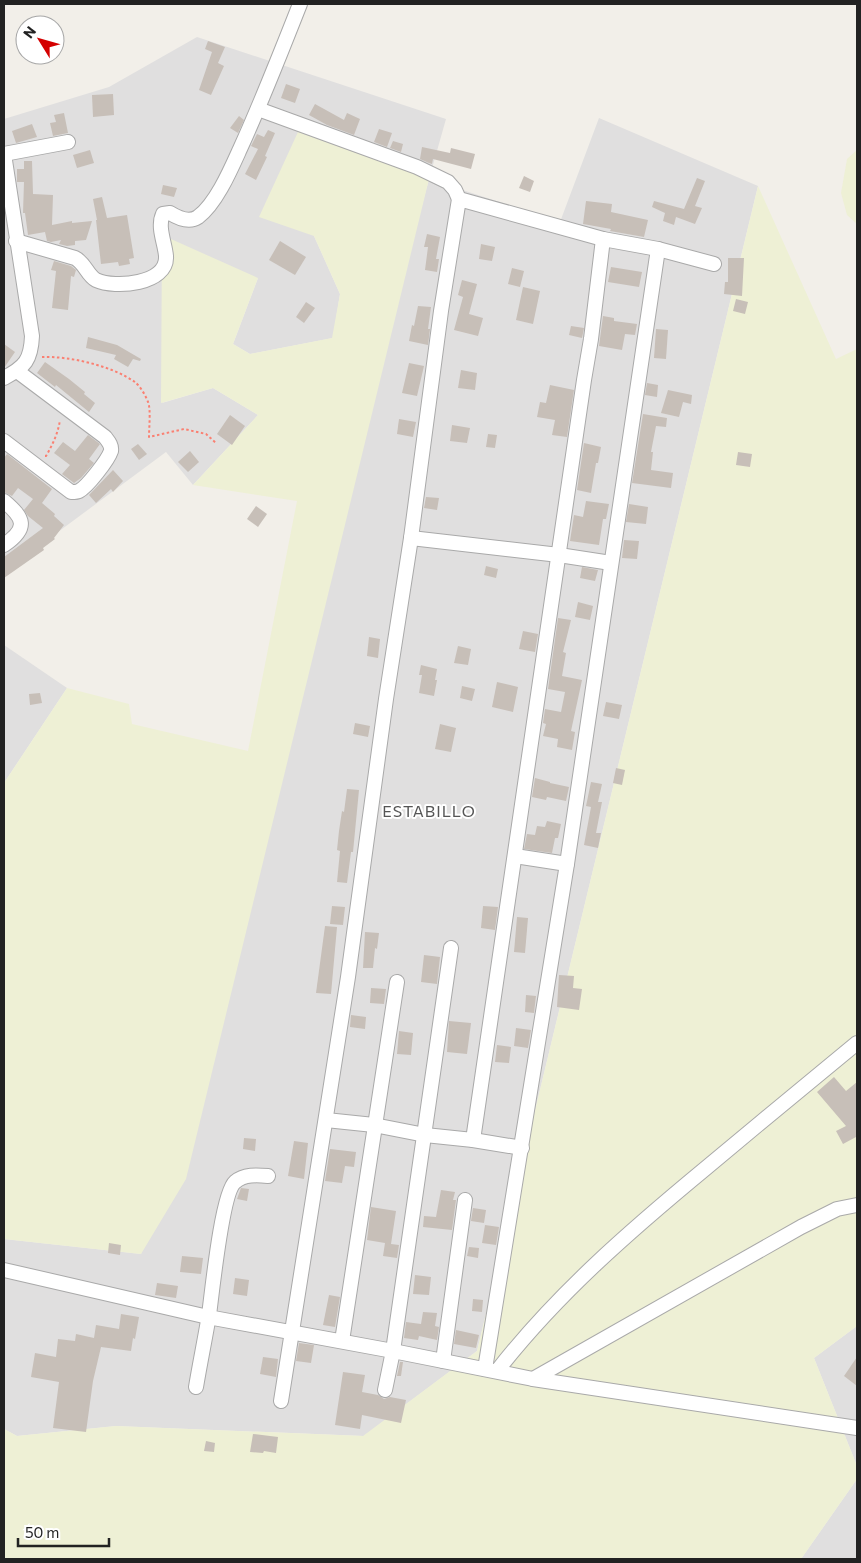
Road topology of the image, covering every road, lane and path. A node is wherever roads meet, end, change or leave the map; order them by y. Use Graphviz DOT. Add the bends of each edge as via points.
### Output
graph roads {
  1 [pos="300,4"];
  2 [pos="258,109"];
  3 [pos="68,142"];
  4 [pos="4,154"];
  5 [pos="458,199"];
  6 [pos="603,239"];
  7 [pos="16,241"];
  8 [pos="658,249"];
  9 [pos="714,264"];
  10 [pos="22,366"];
  11 [pos="4,378"];
  12 [pos="62,404"];
  13 [pos="4,441"];
  14 [pos="216,443"];
  15 [pos="30,461"];
  16 [pos="4,501"];
  17 [pos="411,538"];
  18 [pos="4,546"];
  19 [pos="559,555"];
  20 [pos="611,563"];
  21 [pos="515,856"];
  22 [pos="567,864"];
  23 [pos="451,948"];
  24 [pos="397,982"];
  25 [pos="857,1043"];
  26 [pos="326,1120"];
  27 [pos="374,1125"];
  28 [pos="424,1135"];
  29 [pos="473,1140"];
  30 [pos="522,1148"];
  31 [pos="268,1176"];
  32 [pos="465,1200"];
  33 [pos="857,1205"];
  34 [pos="4,1270"];
  35 [pos="208,1317"];
  36 [pos="293,1333"];
  37 [pos="342,1342"];
  38 [pos="393,1351"];
  39 [pos="443,1361"];
  40 [pos="491,1370"];
  41 [pos="533,1379"];
  42 [pos="196,1387"];
  43 [pos="385,1390"];
  44 [pos="282,1401"];
  45 [pos="856,1427"];
  1 -- 2 [label="street"];
  2 -- 5 [label="street" via="417,167 448,182"];
  2 -- 7 [label="street" via="226,179 207,208 197,218 189,220 170,213 163,214 161,222 166,258 164,266 148,280 128,284 102,282 96,280 76,258"];
  3 -- 4 [label="street"];
  4 -- 7 [label="street"];
  5 -- 6 [label="street"];
  5 -- 17 [label="street"];
  6 -- 8 [label="street"];
  6 -- 19 [label="street"];
  7 -- 10 [label="street" via="32,336 31,350"];
  8 -- 9 [label="street"];
  8 -- 20 [label="street"];
  10 -- 11 [label="street"];
  10 -- 12 [label="street"];
  10 -- 14 [label="path" via="41,357 56,356 115,372 137,384 149,402 149,437 184,429 206,434"];
  12 -- 15 [label="path" via="58,433 52,446 46,456 36,455"];
  12 -- 15 [label="street" via="105,437 111,444 111,451 78,492 63,488"];
  13 -- 15 [label="street"];
  16 -- 18 [label="street" via="16,511 21,527"];
  17 -- 19 [label="street"];
  17 -- 26 [label="street"];
  19 -- 20 [label="street"];
  19 -- 21 [label="street"];
  20 -- 22 [label="street"];
  21 -- 22 [label="street"];
  21 -- 29 [label="street"];
  22 -- 30 [label="street"];
  23 -- 28 [label="street"];
  24 -- 27 [label="street"];
  25 -- 40 [label="street" via="623,1239"];
  26 -- 27 [label="street"];
  26 -- 36 [label="street"];
  27 -- 28 [label="street"];
  27 -- 37 [label="street"];
  28 -- 29 [label="street"];
  28 -- 38 [label="street"];
  29 -- 30 [label="street"];
  30 -- 40 [label="street"];
  31 -- 35 [label="street" via="242,1177 234,1182 229,1192"];
  32 -- 39 [label="street"];
  33 -- 41 [label="street" via="837,1209 800,1227"];
  34 -- 35 [label="street"];
  35 -- 36 [label="street"];
  35 -- 42 [label="street"];
  36 -- 37 [label="street"];
  36 -- 44 [label="street"];
  37 -- 38 [label="street"];
  38 -- 39 [label="street"];
  38 -- 43 [label="street"];
  39 -- 40 [label="street"];
  40 -- 41 [label="street"];
  41 -- 45 [label="street"];
}
